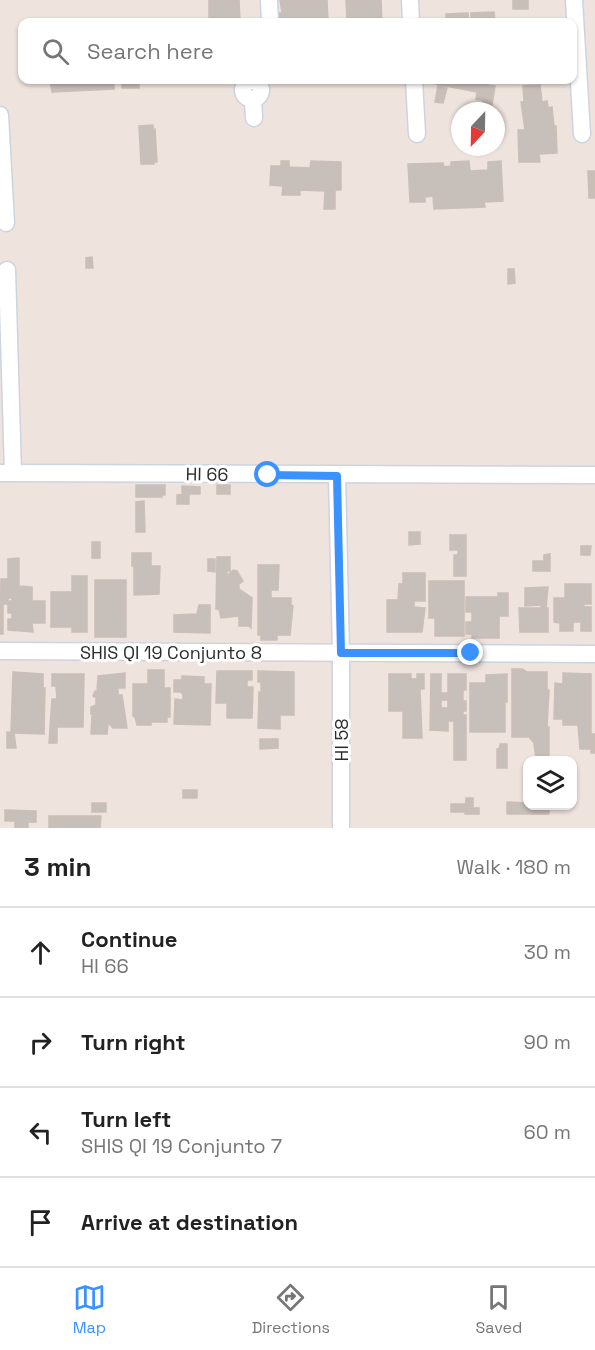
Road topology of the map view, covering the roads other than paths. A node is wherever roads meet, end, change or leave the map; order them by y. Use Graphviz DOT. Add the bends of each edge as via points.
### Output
graph roads {
  1 [pos="269,0"];
  2 [pos="410,0"];
  3 [pos="574,0"];
  4 [pos="270,18"];
  5 [pos="411,18"];
  6 [pos="575,18"];
  7 [pos="577,50"];
  8 [pos="414,84"];
  9 [pos="253,88"];
  10 [pos="0,116"];
  11 [pos="254,118"];
  12 [pos="417,134"];
  13 [pos="582,134"];
  14 [pos="6,223"];
  15 [pos="7,270"];
  16 [pos="7,472"];
  17 [pos="595,475"];
  18 [pos="337,476"];
  19 [pos="0,651"];
  20 [pos="341,653"];
  21 [pos="595,654"];
  22 [pos="341,828"];
  1 -- 4 [label="street"];
  2 -- 5 [label="street"];
  3 -- 6 [label="street"];
  7 -- 13 [label="street"];
  8 -- 12 [label="street"];
  9 -- 11 [label="street"];
  10 -- 14 [label="street"];
  15 -- 16 [label="street"];
  16 -- 18 [label="street, HI 66"];
  17 -- 18 [label="street, HI 66"];
  18 -- 20 [label="street, HI 58"];
  19 -- 20 [label="street, SHIS QI 19 Conjunto 8"];
  20 -- 21 [label="street, SHIS QI 19 Conjunto 8"];
  20 -- 22 [label="street, HI 58"];
}
